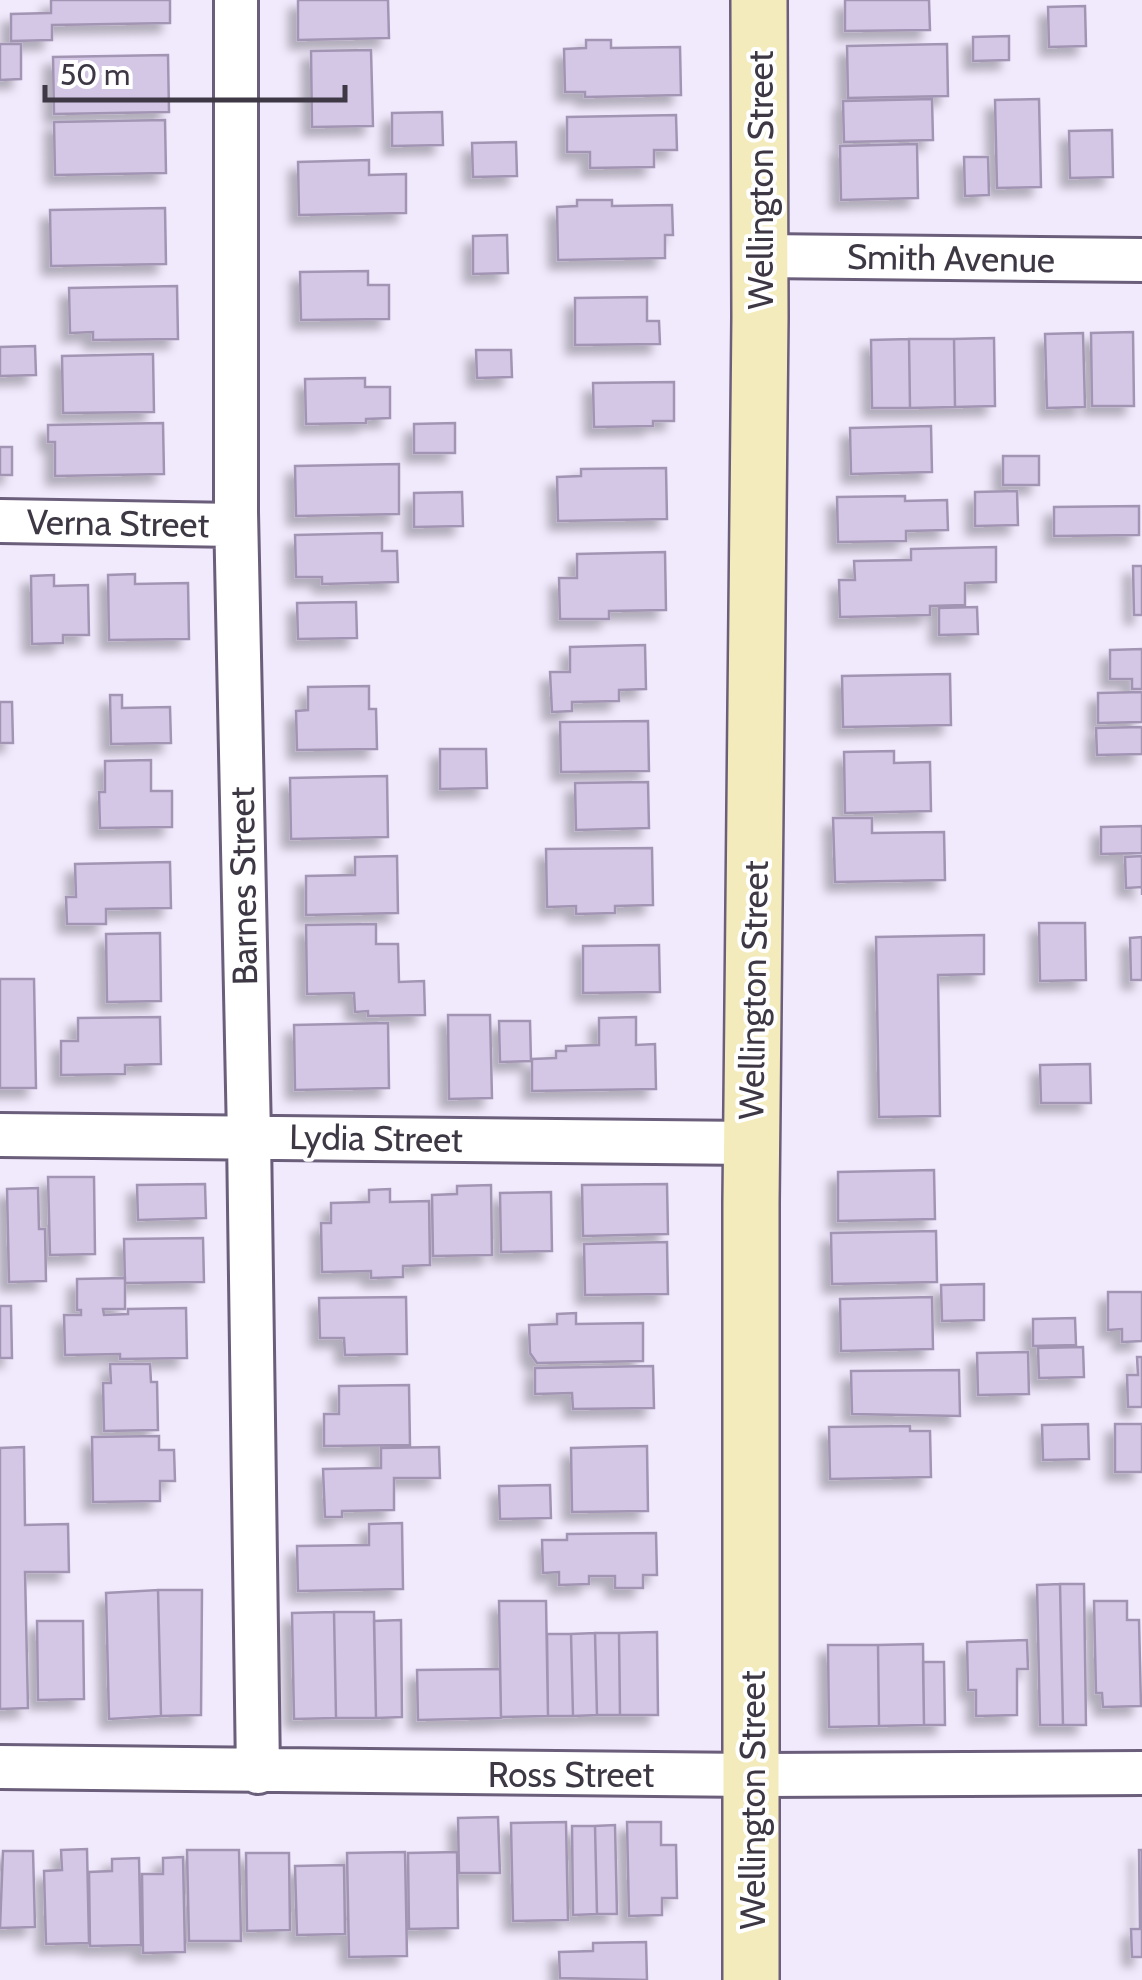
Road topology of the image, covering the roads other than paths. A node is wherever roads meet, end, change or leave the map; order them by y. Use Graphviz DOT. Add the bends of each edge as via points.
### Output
graph roads {
  1 [pos="236,0"];
  2 [pos="759,0"];
  3 [pos="760,256"];
  4 [pos="1142,260"];
  5 [pos="0,522"];
  6 [pos="236,525"];
  7 [pos="0,1134"];
  8 [pos="249,1136"];
  9 [pos="752,1144"];
  10 [pos="0,1768"];
  11 [pos="258,1772"];
  12 [pos="1142,1773"];
  13 [pos="752,1775"];
  14 [pos="751,1980"];
  1 -- 6 [label="street, Barnes Street"];
  2 -- 3 [label="street, Wellington Street"];
  3 -- 4 [label="street, Smith Avenue"];
  3 -- 9 [label="street, Wellington Street"];
  5 -- 6 [label="street, Verna Street"];
  6 -- 8 [label="street, Barnes Street"];
  7 -- 8 [label="street, Lydia Street"];
  8 -- 9 [label="street, Lydia Street"];
  8 -- 11 [label="street, Barnes Street"];
  9 -- 13 [label="street, Wellington Street"];
  10 -- 11 [label="street, Ross Street"];
  11 -- 13 [label="street, Ross Street"];
  12 -- 13 [label="street, Ross Street"];
  13 -- 14 [label="street, Wellington Street"];
}
